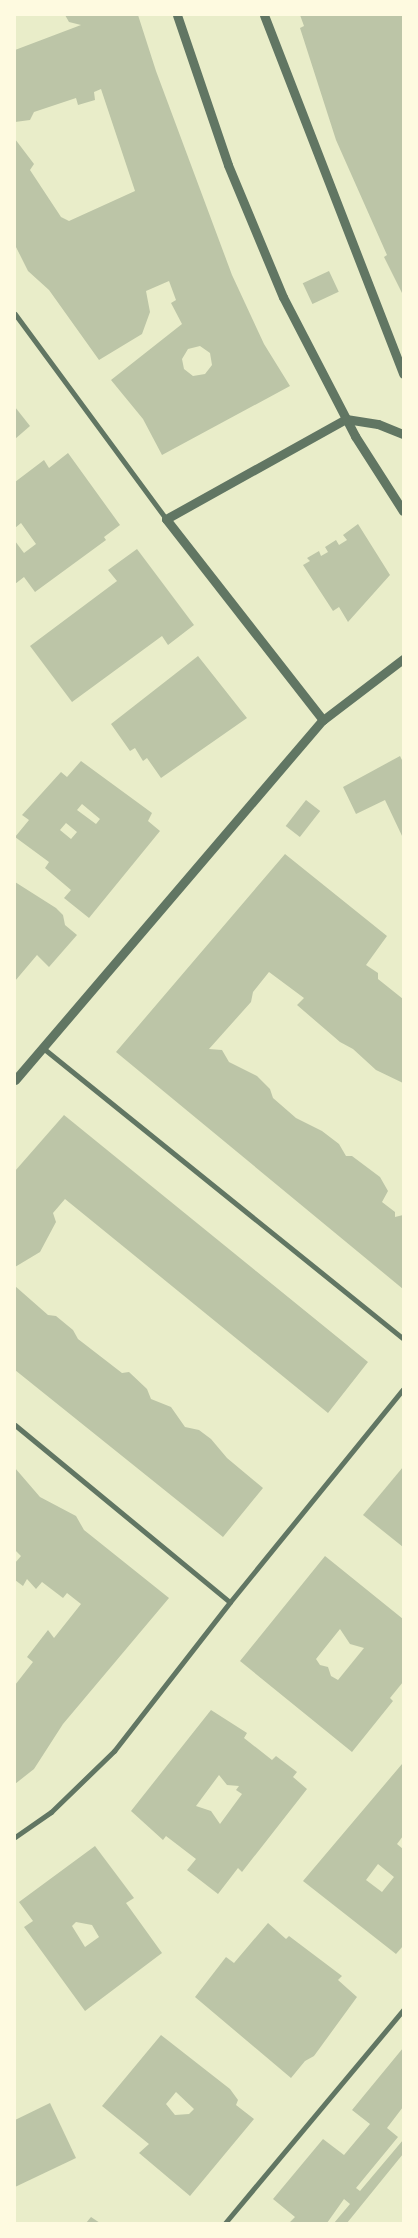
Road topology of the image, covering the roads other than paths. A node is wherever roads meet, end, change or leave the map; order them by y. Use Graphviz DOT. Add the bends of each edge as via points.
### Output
graph roads {
  1 [pos="177,15"];
  2 [pos="264,15"];
  3 [pos="15,314"];
  4 [pos="403,374"];
  5 [pos="346,419"];
  6 [pos="403,434"];
  7 [pos="403,511"];
  8 [pos="166,519"];
  9 [pos="403,659"];
  10 [pos="323,720"];
  11 [pos="43,1048"];
  12 [pos="15,1080"];
  13 [pos="403,1338"];
  14 [pos="403,1389"];
  15 [pos="15,1425"];
  16 [pos="230,1602"];
  17 [pos="15,1837"];
  18 [pos="403,2010"];
  19 [pos="225,2223"];
  1 -- 5 [label="street" via="225,157 268,264"];
  2 -- 4 [label="street"];
  3 -- 8 [label="street"];
  5 -- 6 [label="street" via="378,424"];
  5 -- 7 [label="street"];
  5 -- 8 [label="street"];
  8 -- 10 [label="street"];
  9 -- 10 [label="street"];
  10 -- 11 [label="street"];
  11 -- 12 [label="street"];
  11 -- 13 [label="street"];
  14 -- 16 [label="street"];
  15 -- 16 [label="street"];
  16 -- 17 [label="street" via="114,1751 51,1812"];
  18 -- 19 [label="street"];
}
